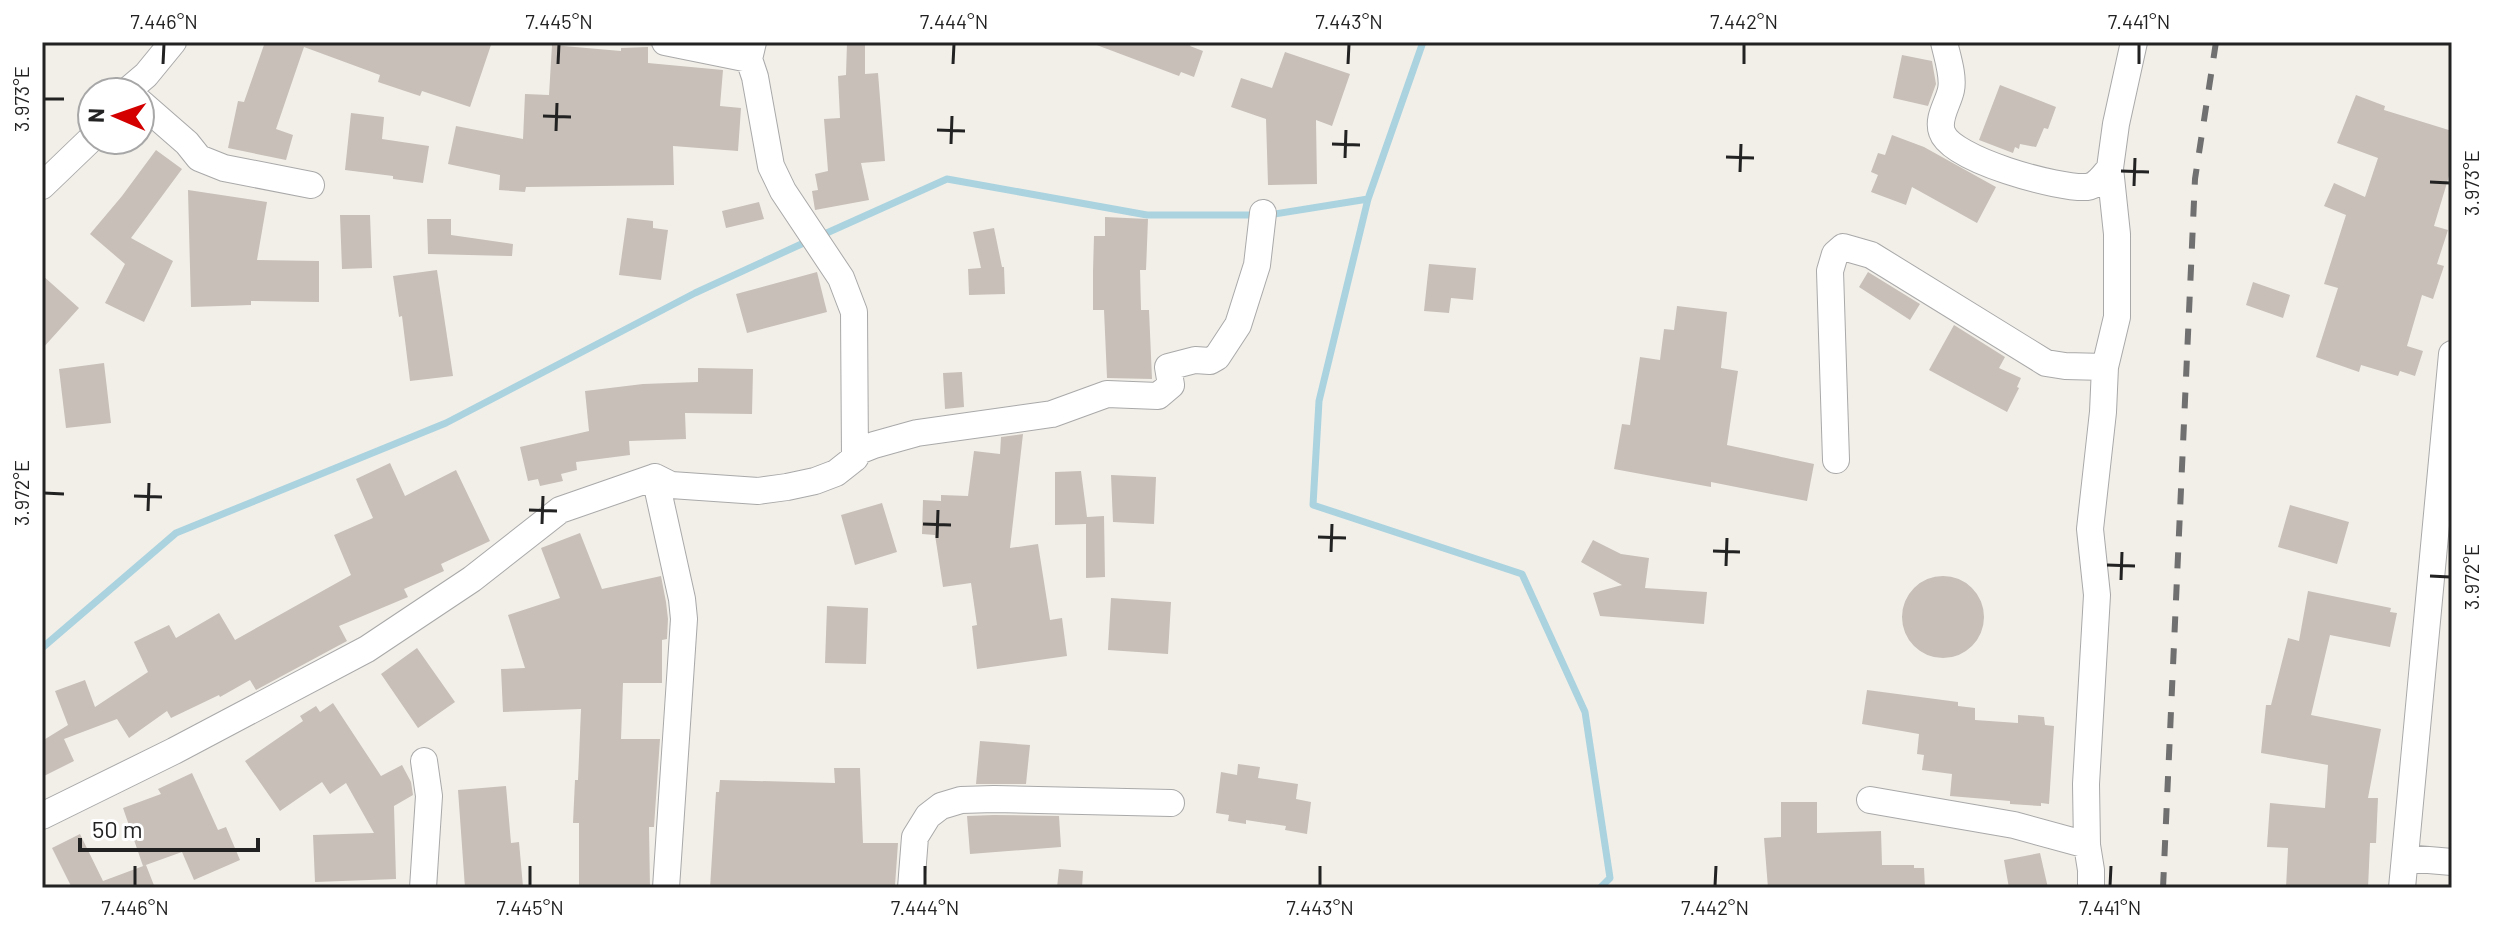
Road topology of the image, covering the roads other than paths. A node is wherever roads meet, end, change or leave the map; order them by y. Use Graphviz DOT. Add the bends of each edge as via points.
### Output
graph roads {
  1 [pos="173,42"];
  2 [pos="665,42"];
  3 [pos="1944,42"];
  4 [pos="2134,42"];
  5 [pos="751,51"];
  6 [pos="145,76"];
  7 [pos="156,116"];
  8 [pos="76,153"];
  9 [pos="2110,168"];
  10 [pos="311,185"];
  11 [pos="42,186"];
  12 [pos="1263,213"];
  13 [pos="2452,354"];
  14 [pos="2105,367"];
  15 [pos="855,458"];
  16 [pos="1836,460"];
  17 [pos="655,477"];
  18 [pos="424,761"];
  19 [pos="1870,800"];
  20 [pos="1171,803"];
  21 [pos="42,816"];
  22 [pos="2087,845"];
  23 [pos="2405,858"];
  24 [pos="2452,862"];
  25 [pos="423,888"];
  26 [pos="666,888"];
  27 [pos="911,888"];
  28 [pos="2091,888"];
  29 [pos="2402,888"];
  1 -- 6 [label="street"];
  2 -- 5 [label="street"];
  3 -- 9 [label="street" via="1952,88 1942,133 1961,152 2025,176 2081,186 2096,184"];
  4 -- 9 [label="street"];
  5 -- 15 [label="street" via="776,179 841,278 854,312"];
  7 -- 10 [label="street" via="199,158"];
  8 -- 11 [label="street"];
  9 -- 14 [label="street" via="2117,317"];
  12 -- 15 [label="street" via="1257,265 1238,325 1217,357 1168,367 1171,385 1158,396 1107,394 1052,414 917,433 859,451"];
  13 -- 23 [label="street"];
  14 -- 16 [label="street" via="2046,363 1871,255 1843,247 1830,271"];
  14 -- 22 [label="street" via="2090,529 2097,595"];
  15 -- 17 [label="street" via="815,481 758,491 671,485"];
  17 -- 21 [label="street" via="560,510 472,579 367,649"];
  17 -- 26 [label="street" via="684,619"];
  18 -- 25 [label="street" via="429,796"];
  19 -- 22 [label="street" via="2014,825"];
  20 -- 27 [label="street" via="994,799 941,806 915,837"];
  22 -- 28 [label="street"];
  23 -- 24 [label="street"];
  23 -- 29 [label="street"];
}
